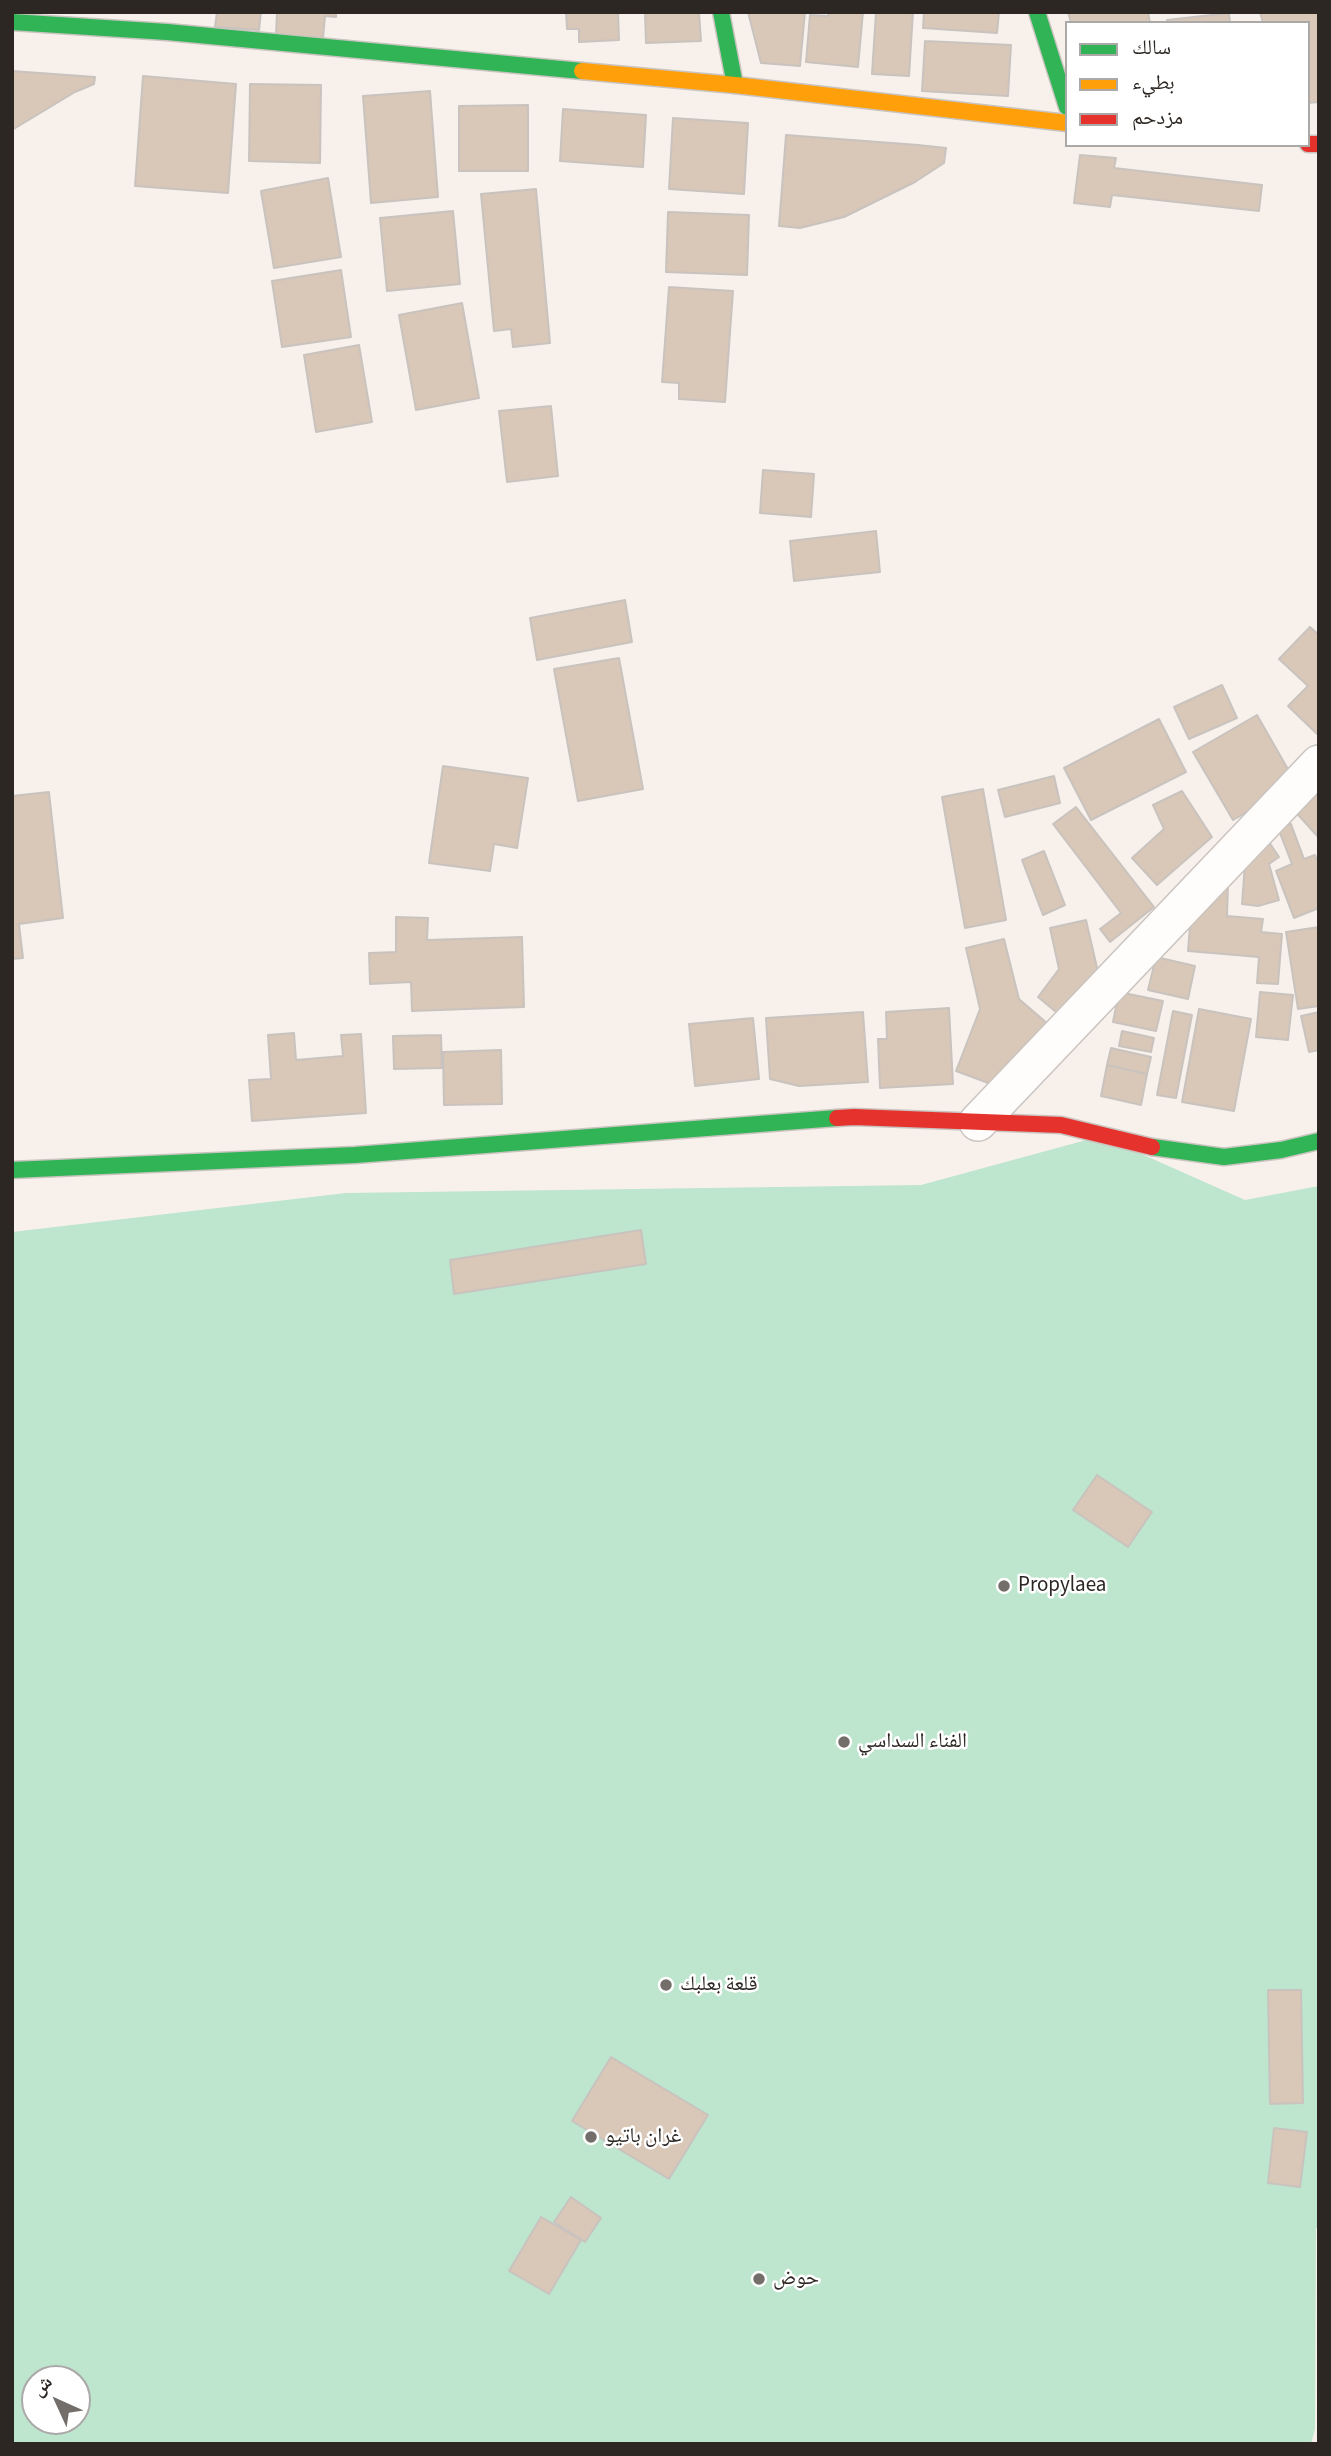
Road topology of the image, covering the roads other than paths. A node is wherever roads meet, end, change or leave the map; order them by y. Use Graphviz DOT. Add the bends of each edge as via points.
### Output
graph roads {
  1 [pos="721,12"];
  2 [pos="1037,12"];
  3 [pos="12,22"];
  4 [pos="164,22"];
  5 [pos="735,85"];
  6 [pos="1065,101"];
  7 [pos="1065,123"];
  8 [pos="1319,764"];
  9 [pos="978,1122"];
  10 [pos="1319,1141"];
  11 [pos="12,1170"];
  1 -- 5 [label="street"];
  2 -- 6 [label="street"];
  3 -- 4 [label="street"];
  4 -- 5 [label="street"];
  5 -- 7 [label="street"];
  8 -- 9 [label="street"];
  9 -- 10 [label="street" via="1060,1125 1163,1150 1224,1157"];
  9 -- 11 [label="street" via="854,1117 355,1155"];
}
